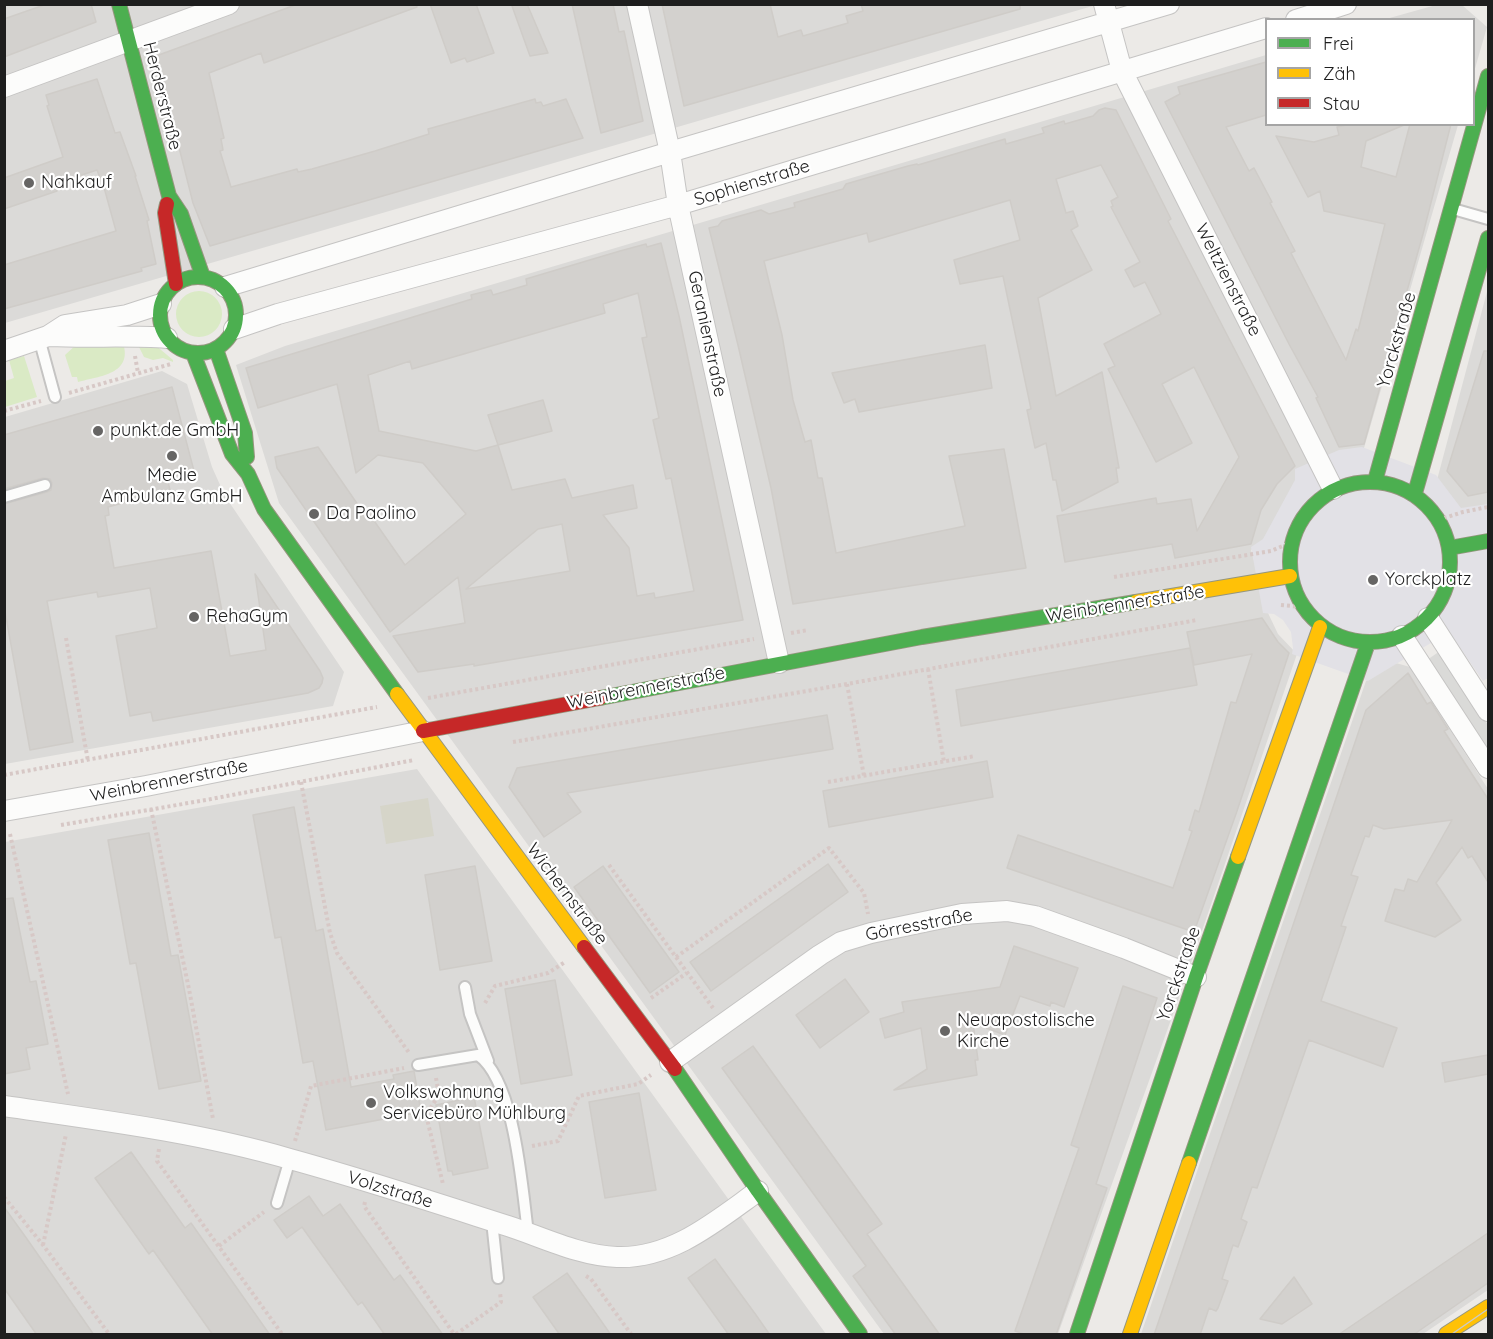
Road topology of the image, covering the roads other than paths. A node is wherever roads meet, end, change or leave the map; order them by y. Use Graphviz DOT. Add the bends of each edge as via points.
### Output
graph roads {
  1 [pos="119,4"];
  2 [pos="229,4"];
  3 [pos="637,4"];
  4 [pos="1169,4"];
  5 [pos="1347,4"];
  6 [pos="1106,14"];
  7 [pos="1302,18"];
  8 [pos="1265,28"];
  9 [pos="130,42"];
  10 [pos="1122,71"];
  11 [pos="1488,76"];
  12 [pos="4,87"];
  13 [pos="1475,124"];
  14 [pos="1474,126"];
  15 [pos="670,152"];
  16 [pos="169,196"];
  17 [pos="678,205"];
  18 [pos="1452,209"];
  19 [pos="1488,219"];
  20 [pos="1488,238"];
  21 [pos="204,277"];
  22 [pos="176,284"];
  23 [pos="225,287"];
  24 [pos="161,304"];
  25 [pos="234,329"];
  26 [pos="43,337"];
  27 [pos="167,338"];
  28 [pos="216,349"];
  29 [pos="4,351"];
  30 [pos="192,353"];
  31 [pos="55,396"];
  32 [pos="248,474"];
  33 [pos="1375,481"];
  34 [pos="45,484"];
  35 [pos="1333,489"];
  36 [pos="1415,493"];
  37 [pos="4,497"];
  38 [pos="1488,541"];
  39 [pos="1449,548"];
  40 [pos="1290,576"];
  41 [pos="1428,618"];
  42 [pos="1320,627"];
  43 [pos="1402,636"];
  44 [pos="1368,643"];
  45 [pos="779,663"];
  46 [pos="1488,711"];
  47 [pos="423,731"];
  48 [pos="1488,768"];
  49 [pos="4,811"];
  50 [pos="1196,977"];
  51 [pos="465,987"];
  52 [pos="488,1062"];
  53 [pos="670,1062"];
  54 [pos="418,1065"];
  55 [pos="4,1106"];
  56 [pos="290,1159"];
  57 [pos="758,1191"];
  58 [pos="277,1203"];
  59 [pos="492,1221"];
  60 [pos="528,1233"];
  61 [pos="498,1278"];
  62 [pos="1488,1307"];
  63 [pos="860,1335"];
  64 [pos="1077,1335"];
  65 [pos="1130,1335"];
  66 [pos="1446,1335"];
  1 -- 9 [label="street, Herderstraße"];
  2 -- 9 [label="street"];
  3 -- 15 [label="street, Geranienstraße"];
  4 -- 6 [label="street"];
  5 -- 7 [label="street"];
  6 -- 10 [label="street, Weltzienstraße"];
  6 -- 15 [label="street"];
  8 -- 10 [label="street, Sophienstraße"];
  9 -- 12 [label="street"];
  9 -- 16 [label="street, Herderstraße"];
  10 -- 17 [label="street, Sophienstraße"];
  10 -- 35 [label="street, Weltzienstraße"];
  11 -- 13 [label="street, Yorckstraße"];
  14 -- 18 [label="street, Yorckstraße"];
  15 -- 17 [label="street, Geranienstraße"];
  15 -- 23 [label="street"];
  16 -- 21 [label="street, Herderstraße" via="181,214"];
  16 -- 22 [label="street, Herderstraße" via="165,213"];
  17 -- 25 [label="street, Sophienstraße"];
  17 -- 45 [label="street, Geranienstraße"];
  18 -- 19 [label="lane"];
  18 -- 33 [label="street, Yorckstraße"];
  20 -- 36 [label="street"];
  21 -- 22 [label="street"];
  21 -- 23 [label="street"];
  22 -- 24 [label="street"];
  23 -- 25 [label="street" via="236,309"];
  24 -- 26 [label="street" via="128,315 65,325"];
  24 -- 27 [label="street" via="159,316"];
  25 -- 28 [label="street"];
  26 -- 27 [label="street"];
  26 -- 29 [label="street"];
  26 -- 31 [label="lane"];
  27 -- 30 [label="street"];
  28 -- 30 [label="street"];
  28 -- 32 [label="street, Wichernstraße" via="245,433"];
  30 -- 32 [label="street, Wichernstraße" via="232,454"];
  32 -- 47 [label="street, Wichernstraße" via="264,509"];
  33 -- 35 [label="street"];
  33 -- 36 [label="street"];
  34 -- 37 [label="lane"];
  35 -- 40 [label="street" via="1306,512 1292,542"];
  36 -- 39 [label="street" via="1438,520"];
  38 -- 39 [label="street"];
  39 -- 41 [label="street" via="1449,574 1443,597"];
  40 -- 42 [label="street" via="1302,607"];
  40 -- 45 [label="street, Weinbrennerstraße"];
  41 -- 43 [label="street"];
  41 -- 46 [label="street"];
  42 -- 44 [label="street" via="1345,640"];
  42 -- 50 [label="street, Yorckstraße"];
  43 -- 44 [label="street"];
  43 -- 48 [label="street"];
  44 -- 65 [label="street"];
  45 -- 47 [label="street, Weinbrennerstraße"];
  47 -- 49 [label="street, Weinbrennerstraße"];
  47 -- 53 [label="street, Wichernstraße"];
  50 -- 53 [label="street, Görresstraße" via="1035,916 1007,911 962,914 841,942"];
  50 -- 64 [label="street, Yorckstraße"];
  51 -- 52 [label="lane" via="470,1014"];
  52 -- 54 [label="lane" via="478,1055"];
  52 -- 60 [label="lane" via="507,1105"];
  53 -- 57 [label="street, Wichernstraße"];
  55 -- 56 [label="street, Volzstraße" via="217,1140"];
  56 -- 58 [label="lane"];
  56 -- 59 [label="street, Volzstraße"];
  57 -- 60 [label="street, Volzstraße" via="700,1232 647,1254 616,1257 581,1251"];
  57 -- 63 [label="street, Wichernstraße"];
  59 -- 60 [label="street, Volzstraße"];
  59 -- 61 [label="lane"];
  62 -- 66 [label="street"];
}
